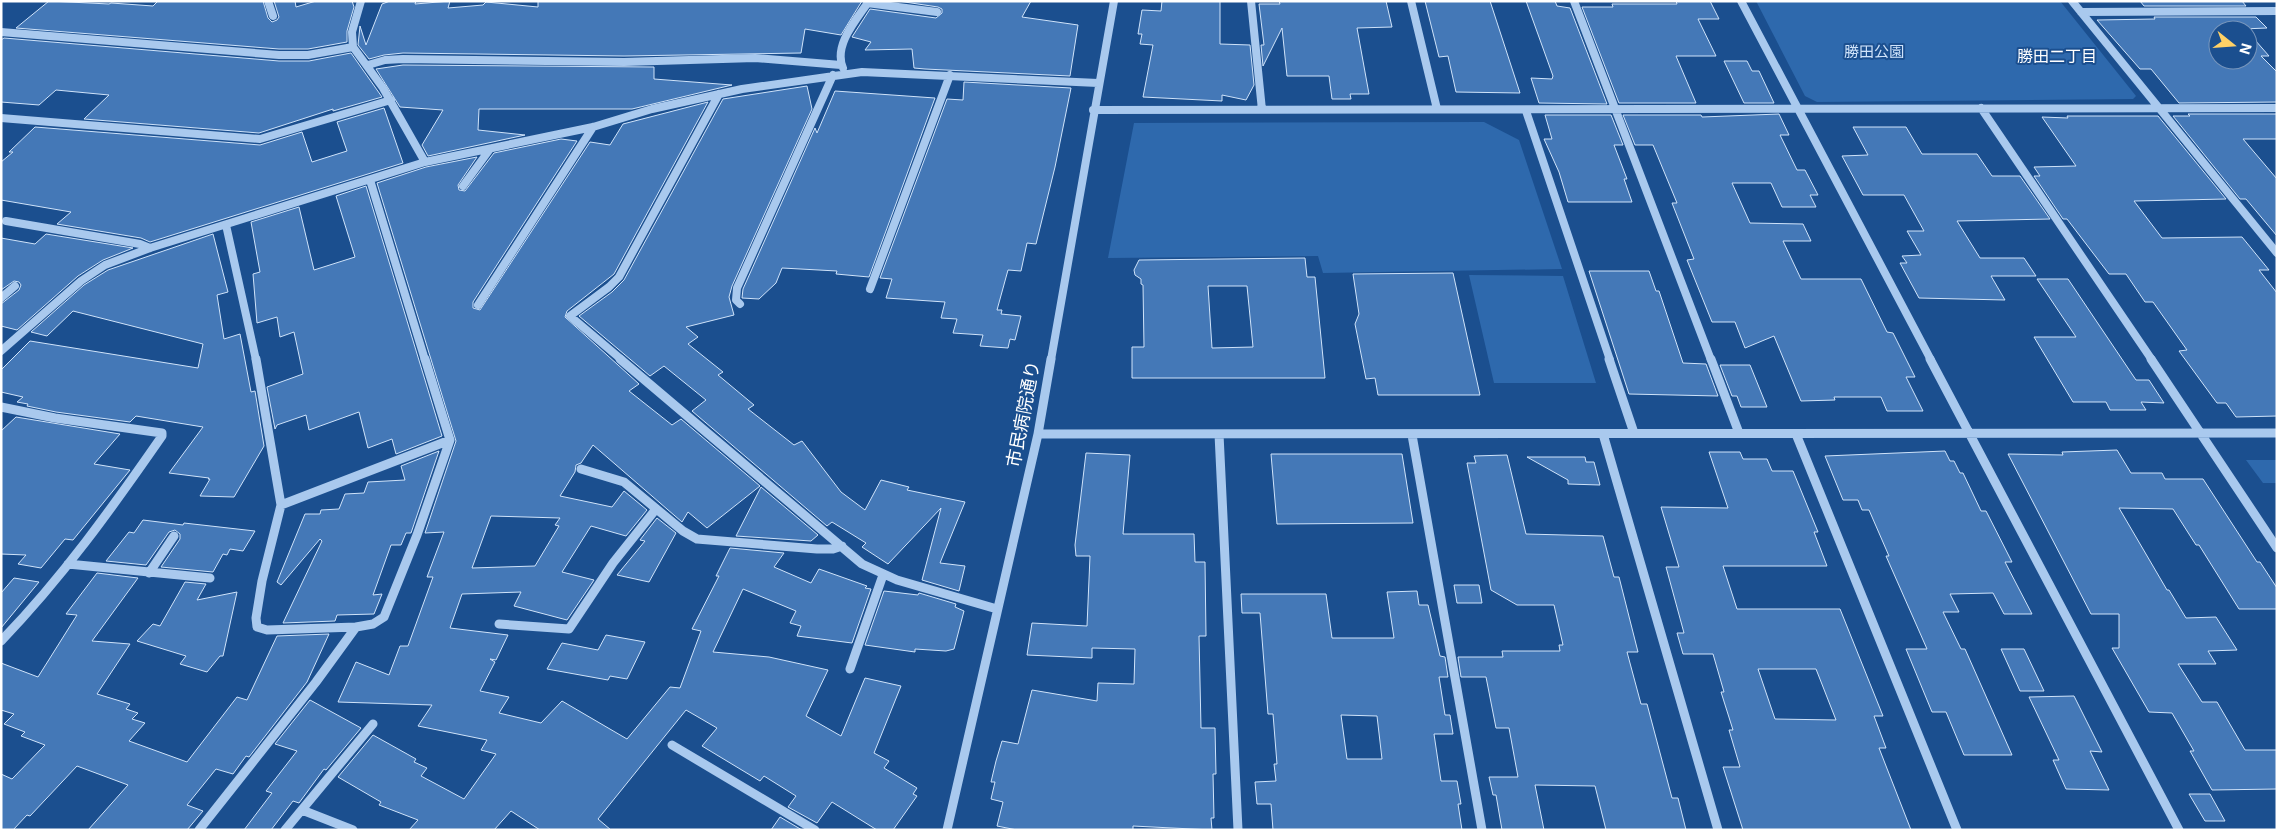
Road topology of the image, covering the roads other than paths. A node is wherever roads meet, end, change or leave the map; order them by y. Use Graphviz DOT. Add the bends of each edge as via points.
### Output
graph roads {
  1 [pos="268,1"];
  2 [pos="361,1"];
  3 [pos="1114,1"];
  4 [pos="1251,1"];
  5 [pos="1411,1"];
  6 [pos="1574,1"];
  7 [pos="1741,1"];
  8 [pos="2072,1"];
  9 [pos="868,2"];
  10 [pos="937,12"];
  11 [pos="2081,12"];
  12 [pos="2277,12"];
  13 [pos="273,16"];
  14 [pos="1,32"];
  15 [pos="353,47"];
  16 [pos="368,65"];
  17 [pos="841,65"];
  18 [pos="849,73"];
  19 [pos="833,75"];
  20 [pos="950,75"];
  21 [pos="1098,84"];
  22 [pos="719,94"];
  23 [pos="391,100"];
  24 [pos="2158,107"];
  25 [pos="1981,108"];
  26 [pos="2277,108"];
  27 [pos="1437,109"];
  28 [pos="1799,109"];
  29 [pos="1093,110"];
  30 [pos="1262,110"];
  31 [pos="1617,110"];
  32 [pos="1526,111"];
  33 [pos="1,118"];
  34 [pos="594,128"];
  35 [pos="490,149"];
  36 [pos="425,162"];
  37 [pos="370,180"];
  38 [pos="463,186"];
  39 [pos="6,221"];
  40 [pos="226,225"];
  41 [pos="150,248"];
  42 [pos="2277,253"];
  43 [pos="15,286"];
  44 [pos="870,289"];
  45 [pos="1,298"];
  46 [pos="740,304"];
  47 [pos="478,305"];
  48 [pos="1,351"];
  49 [pos="1,407"];
  50 [pos="1969,432"];
  51 [pos="1634,433"];
  52 [pos="1739,433"];
  53 [pos="2200,433"];
  54 [pos="2277,433"];
  55 [pos="1038,434"];
  56 [pos="1218,434"];
  57 [pos="1603,434"];
  58 [pos="1796,434"];
  59 [pos="1412,435"];
  60 [pos="450,440"];
  61 [pos="581,469"];
  62 [pos="281,505"];
  63 [pos="656,509"];
  64 [pos="174,536"];
  65 [pos="842,546"];
  66 [pos="2277,548"];
  67 [pos="68,564"];
  68 [pos="148,572"];
  69 [pos="883,575"];
  70 [pos="210,578"];
  71 [pos="997,609"];
  72 [pos="499,624"];
  73 [pos="356,627"];
  74 [pos="1,641"];
  75 [pos="850,669"];
  76 [pos="373,724"];
  77 [pos="672,745"];
  78 [pos="302,810"];
  79 [pos="199,830"];
  80 [pos="284,830"];
  81 [pos="353,830"];
  82 [pos="815,830"];
  83 [pos="947,830"];
  84 [pos="1238,830"];
  85 [pos="1482,830"];
  86 [pos="1718,830"];
  87 [pos="1957,830"];
  88 [pos="2179,830"];
  1 -- 13 [label="street"];
  2 -- 15 [label="street" via="352,32"];
  3 -- 21 [label="street, 市民病院通り"];
  4 -- 30 [label="street"];
  5 -- 27 [label="street"];
  6 -- 31 [label="street"];
  7 -- 28 [label="street"];
  8 -- 11 [label="street"];
  9 -- 10 [label="street"];
  9 -- 17 [label="street" via="840,49"];
  11 -- 12 [label="street"];
  11 -- 24 [label="street"];
  14 -- 15 [label="street" via="279,55 308,55"];
  15 -- 16 [label="street"];
  16 -- 17 [label="street" via="403,59 624,62 755,58"];
  16 -- 23 [label="street"];
  17 -- 18 [label="street"];
  18 -- 19 [label="street"];
  18 -- 20 [label="street"];
  19 -- 22 [label="street"];
  19 -- 46 [label="street" via="737,288 736,300"];
  20 -- 21 [label="street"];
  20 -- 44 [label="street"];
  21 -- 29 [label="street, 市民病院通り"];
  22 -- 34 [label="street" via="652,109"];
  22 -- 65 [label="street" via="619,277 570,316"];
  23 -- 33 [label="street" via="260,139"];
  23 -- 36 [label="street"];
  24 -- 25 [label="street"];
  24 -- 26 [label="street"];
  24 -- 42 [label="street"];
  25 -- 28 [label="street"];
  25 -- 53 [label="street"];
  27 -- 30 [label="street"];
  27 -- 32 [label="street"];
  28 -- 31 [label="street"];
  28 -- 50 [label="street"];
  29 -- 30 [label="street"];
  29 -- 55 [label="street, 市民病院通り"];
  31 -- 32 [label="street"];
  31 -- 52 [label="street"];
  32 -- 51 [label="street"];
  34 -- 35 [label="street"];
  34 -- 47 [label="street"];
  35 -- 36 [label="street"];
  35 -- 38 [label="street"];
  36 -- 37 [label="street"];
  37 -- 40 [label="street"];
  37 -- 60 [label="street"];
  39 -- 41 [label="street"];
  40 -- 41 [label="street"];
  40 -- 62 [label="street" via="258,368"];
  41 -- 48 [label="street" via="105,265 81,281"];
  43 -- 45 [label="street"];
  49 -- 67 [label="street" via="162,433 138,471"];
  50 -- 53 [label="street"];
  50 -- 58 [label="street"];
  50 -- 88 [label="street"];
  51 -- 52 [label="street"];
  51 -- 57 [label="street"];
  52 -- 58 [label="street"];
  53 -- 54 [label="street"];
  53 -- 66 [label="street"];
  55 -- 56 [label="street"];
  55 -- 71 [label="street, 市民病院通り"];
  56 -- 59 [label="street"];
  56 -- 84 [label="street"];
  57 -- 59 [label="street"];
  57 -- 86 [label="street"];
  58 -- 87 [label="street"];
  59 -- 85 [label="street"];
  60 -- 62 [label="street"];
  60 -- 73 [label="street" via="384,617 373,624"];
  61 -- 63 [label="street" via="624,482"];
  62 -- 73 [label="street" via="262,581 257,627 268,630"];
  63 -- 65 [label="street" via="697,539 817,549"];
  63 -- 72 [label="street" via="613,563 569,629"];
  64 -- 68 [label="street"];
  65 -- 69 [label="street" via="862,564"];
  67 -- 68 [label="street"];
  67 -- 74 [label="street"];
  68 -- 70 [label="street"];
  69 -- 71 [label="street"];
  69 -- 75 [label="street"];
  71 -- 83 [label="street, 市民病院通り"];
  73 -- 79 [label="street"];
  76 -- 78 [label="street"];
  77 -- 82 [label="street"];
  78 -- 80 [label="street"];
  78 -- 81 [label="street"];
}
